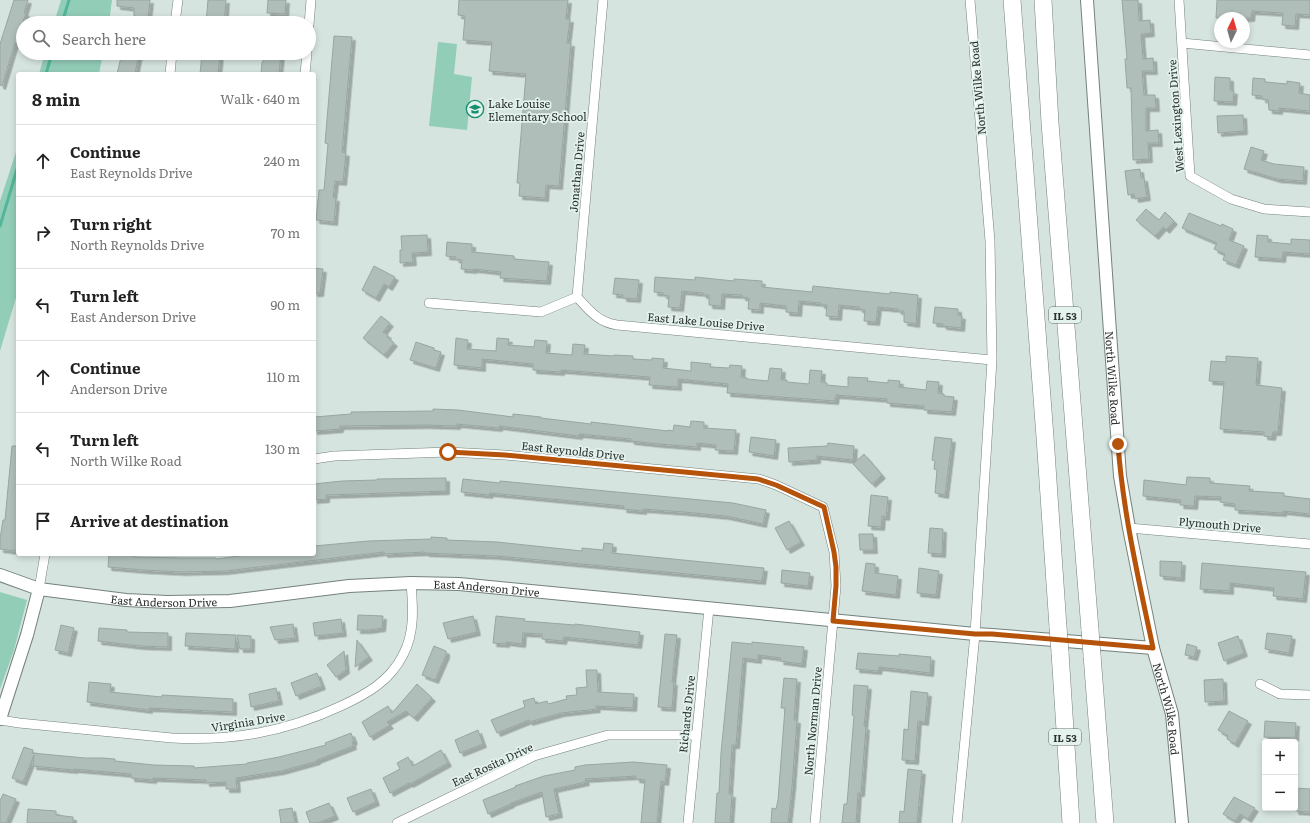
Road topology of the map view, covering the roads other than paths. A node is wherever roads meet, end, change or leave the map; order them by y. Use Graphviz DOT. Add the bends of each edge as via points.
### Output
graph roads {
  1 [pos="178,0"];
  2 [pos="311,0"];
  3 [pos="603,0"];
  4 [pos="970,0"];
  5 [pos="1012,0"];
  6 [pos="1043,0"];
  7 [pos="1087,0"];
  8 [pos="1179,0"];
  9 [pos="176,16"];
  10 [pos="310,16"];
  11 [pos="1182,43"];
  12 [pos="1310,55"];
  13 [pos="171,60"];
  14 [pos="306,60"];
  15 [pos="170,72"];
  16 [pos="305,72"];
  17 [pos="1310,212"];
  18 [pos="577,298"];
  19 [pos="429,303"];
  20 [pos="992,360"];
  21 [pos="316,458"];
  22 [pos="824,507"];
  23 [pos="1129,528"];
  24 [pos="1310,544"];
  25 [pos="45,556"];
  26 [pos="0,575"];
  27 [pos="411,583"];
  28 [pos="40,589"];
  29 [pos="709,608"];
  30 [pos="833,621"];
  31 [pos="975,634"];
  32 [pos="1153,648"];
  33 [pos="1260,684"];
  34 [pos="1310,695"];
  35 [pos="0,719"];
  36 [pos="696,735"];
  37 [pos="397,823"];
  38 [pos="688,823"];
  39 [pos="815,823"];
  40 [pos="957,823"];
  41 [pos="1071,823"];
  42 [pos="1105,823"];
  43 [pos="1182,823"];
  1 -- 9 [label="street"];
  2 -- 10 [label="street"];
  3 -- 18 [label="street, Jonathan Drive"];
  4 -- 20 [label="street, North Wilke Road" via="990,241"];
  5 -- 41 [label="highway, IL 53, bridge" via="1046,444"];
  6 -- 42 [label="highway, IL 53, bridge" via="1050,123"];
  7 -- 23 [label="street, North Wilke Road" via="1120,476"];
  8 -- 11 [label="street, West Lexington Drive"];
  11 -- 12 [label="street"];
  11 -- 17 [label="street, West Lexington Drive" via="1190,176 1231,198 1264,209"];
  13 -- 15 [label="street"];
  14 -- 16 [label="street"];
  18 -- 19 [label="street" via="540,312"];
  18 -- 20 [label="street, East Lake Louise Drive" via="596,318 617,325"];
  20 -- 31 [label="street, North Wilke Road"];
  21 -- 22 [label="street, East Reynolds Drive" via="448,452 490,454 758,479"];
  22 -- 30 [label="street, North Norman Drive" via="836,567"];
  23 -- 24 [label="street, Plymouth Drive"];
  23 -- 32 [label="street, North Wilke Road"];
  25 -- 28 [label="street"];
  26 -- 28 [label="street, East Anderson Drive"];
  27 -- 28 [label="street, East Anderson Drive" via="349,586 230,602 126,600"];
  27 -- 29 [label="street, East Anderson Drive" via="479,585"];
  27 -- 35 [label="street, Virginia Drive" via="413,617 409,641 404,655 388,677 371,691 354,700 293,726 259,734 194,739 27,724"];
  28 -- 35 [label="street"];
  29 -- 30 [label="street, East Anderson Drive"];
  29 -- 36 [label="street, Richards Drive"];
  30 -- 31 [label="street, East Anderson Drive"];
  30 -- 39 [label="street, North Norman Drive"];
  31 -- 32 [label="street, East Anderson Drive"];
  31 -- 40 [label="street, North Wilke Road"];
  32 -- 43 [label="street, North Wilke Road" via="1172,714"];
  33 -- 34 [label="street" via="1280,694"];
  36 -- 37 [label="street, East Rosita Drive" via="608,735 534,756"];
  36 -- 38 [label="street, Richards Drive"];
}
